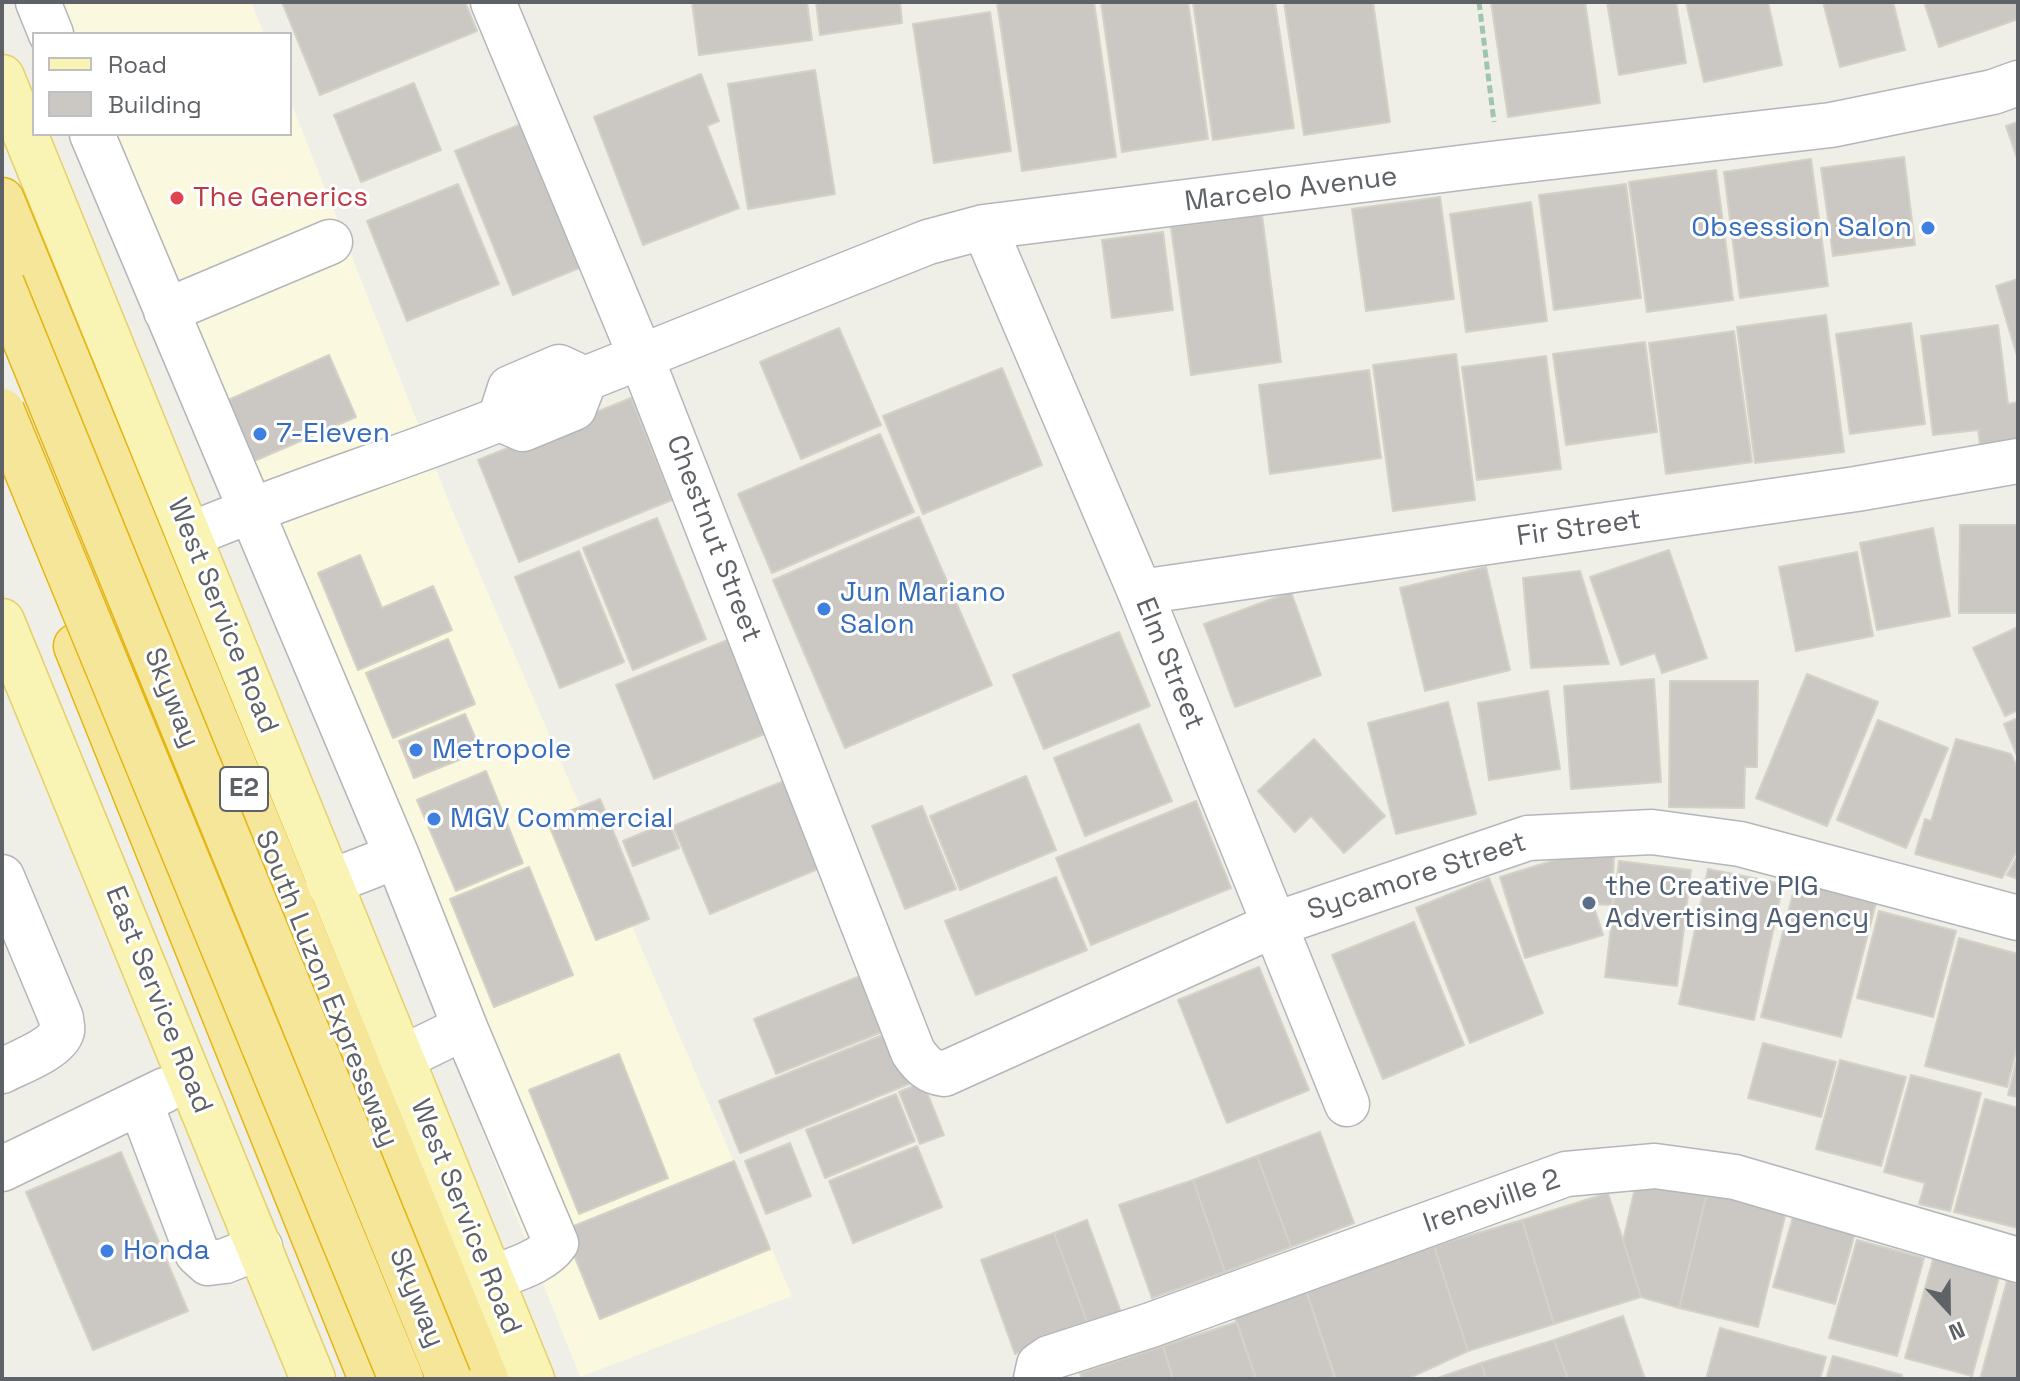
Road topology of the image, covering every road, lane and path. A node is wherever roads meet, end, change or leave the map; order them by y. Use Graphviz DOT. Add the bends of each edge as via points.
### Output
graph roads {
  1 [pos="38,2"];
  2 [pos="493,2"];
  3 [pos="1479,2"];
  4 [pos="50,32"];
  5 [pos="2,77"];
  6 [pos="2018,83"];
  7 [pos="93,136"];
  8 [pos="1499,163"];
  9 [pos="2,200"];
  10 [pos="984,227"];
  11 [pos="330,242"];
  12 [pos="2,284"];
  13 [pos="166,311"];
  14 [pos="641,357"];
  15 [pos="2,411"];
  16 [pos="2018,461"];
  17 [pos="2,466"];
  18 [pos="251,511"];
  19 [pos="190,535"];
  20 [pos="153,568"];
  21 [pos="1140,592"];
  22 [pos="60,606"];
  23 [pos="2,621"];
  24 [pos="397,856"];
  25 [pos="2,877"];
  26 [pos="328,883"];
  27 [pos="2018,918"];
  28 [pos="1276,924"];
  29 [pos="466,1030"];
  30 [pos="400,1059"];
  31 [pos="2,1071"];
  32 [pos="934,1073"];
  33 [pos="190,1078"];
  34 [pos="140,1102"];
  35 [pos="1347,1104"];
  36 [pos="2,1169"];
  37 [pos="260,1247"];
  38 [pos="2018,1260"];
  39 [pos="490,1279"];
  40 [pos="313,1379"];
  41 [pos="371,1379"];
  42 [pos="401,1379"];
  43 [pos="449,1379"];
  44 [pos="486,1379"];
  45 [pos="532,1379"];
  46 [pos="1036,1379"];
  1 -- 4 [label="street"];
  2 -- 14 [label="street, Chestnut Street"];
  3 -- 8 [label="path"];
  5 -- 19 [label="main road, West Service Road"];
  6 -- 8 [label="street, Marcelo Avenue" via="1831,125"];
  7 -- 13 [label="street"];
  8 -- 10 [label="street, Marcelo Avenue"];
  9 -- 20 [label="highway, South Luzon Expressway / E2"];
  10 -- 14 [label="street, Marcelo Avenue" via="928,242"];
  10 -- 21 [label="street, Elm Street"];
  11 -- 13 [label="street"];
  12 -- 43 [label="highway, Skyway / E2, bridge"];
  13 -- 18 [label="street"];
  14 -- 18 [label="street, Marcelo Avenue" via="585,379 574,408 523,429 500,419"];
  14 -- 32 [label="street, Chestnut Street" via="913,1052"];
  15 -- 42 [label="highway, Skyway, bridge"];
  16 -- 21 [label="street, Fir Street"];
  17 -- 22 [label="highway"];
  18 -- 19 [label="street, Marcelo Avenue"];
  18 -- 24 [label="street"];
  19 -- 26 [label="main road, West Service Road"];
  20 -- 22 [label="street"];
  20 -- 44 [label="highway, South Luzon Expressway / E2"];
  21 -- 28 [label="street, Elm Street"];
  22 -- 41 [label="highway"];
  23 -- 33 [label="main road, East Service Road"];
  24 -- 26 [label="street"];
  24 -- 29 [label="street"];
  25 -- 31 [label="street" via="61,1018 62,1032 53,1044"];
  26 -- 30 [label="main road, West Service Road"];
  27 -- 28 [label="street, Sycamore Street" via="1740,844 1652,832 1528,838"];
  28 -- 32 [label="street, Sycamore Street" via="944,1074"];
  28 -- 35 [label="street, Elm Street"];
  29 -- 30 [label="street"];
  29 -- 39 [label="street" via="556,1243 537,1260"];
  30 -- 39 [label="main road, West Service Road"];
  33 -- 34 [label="street"];
  33 -- 37 [label="main road, East Service Road"];
  34 -- 36 [label="street"];
  34 -- 37 [label="street" via="197,1253 208,1263"];
  37 -- 40 [label="main road, East Service Road"];
  38 -- 46 [label="street, Ireneville 2" via="1735,1177 1655,1166 1566,1174 1049,1358 1039,1365"];
  39 -- 45 [label="main road, West Service Road"];
}
